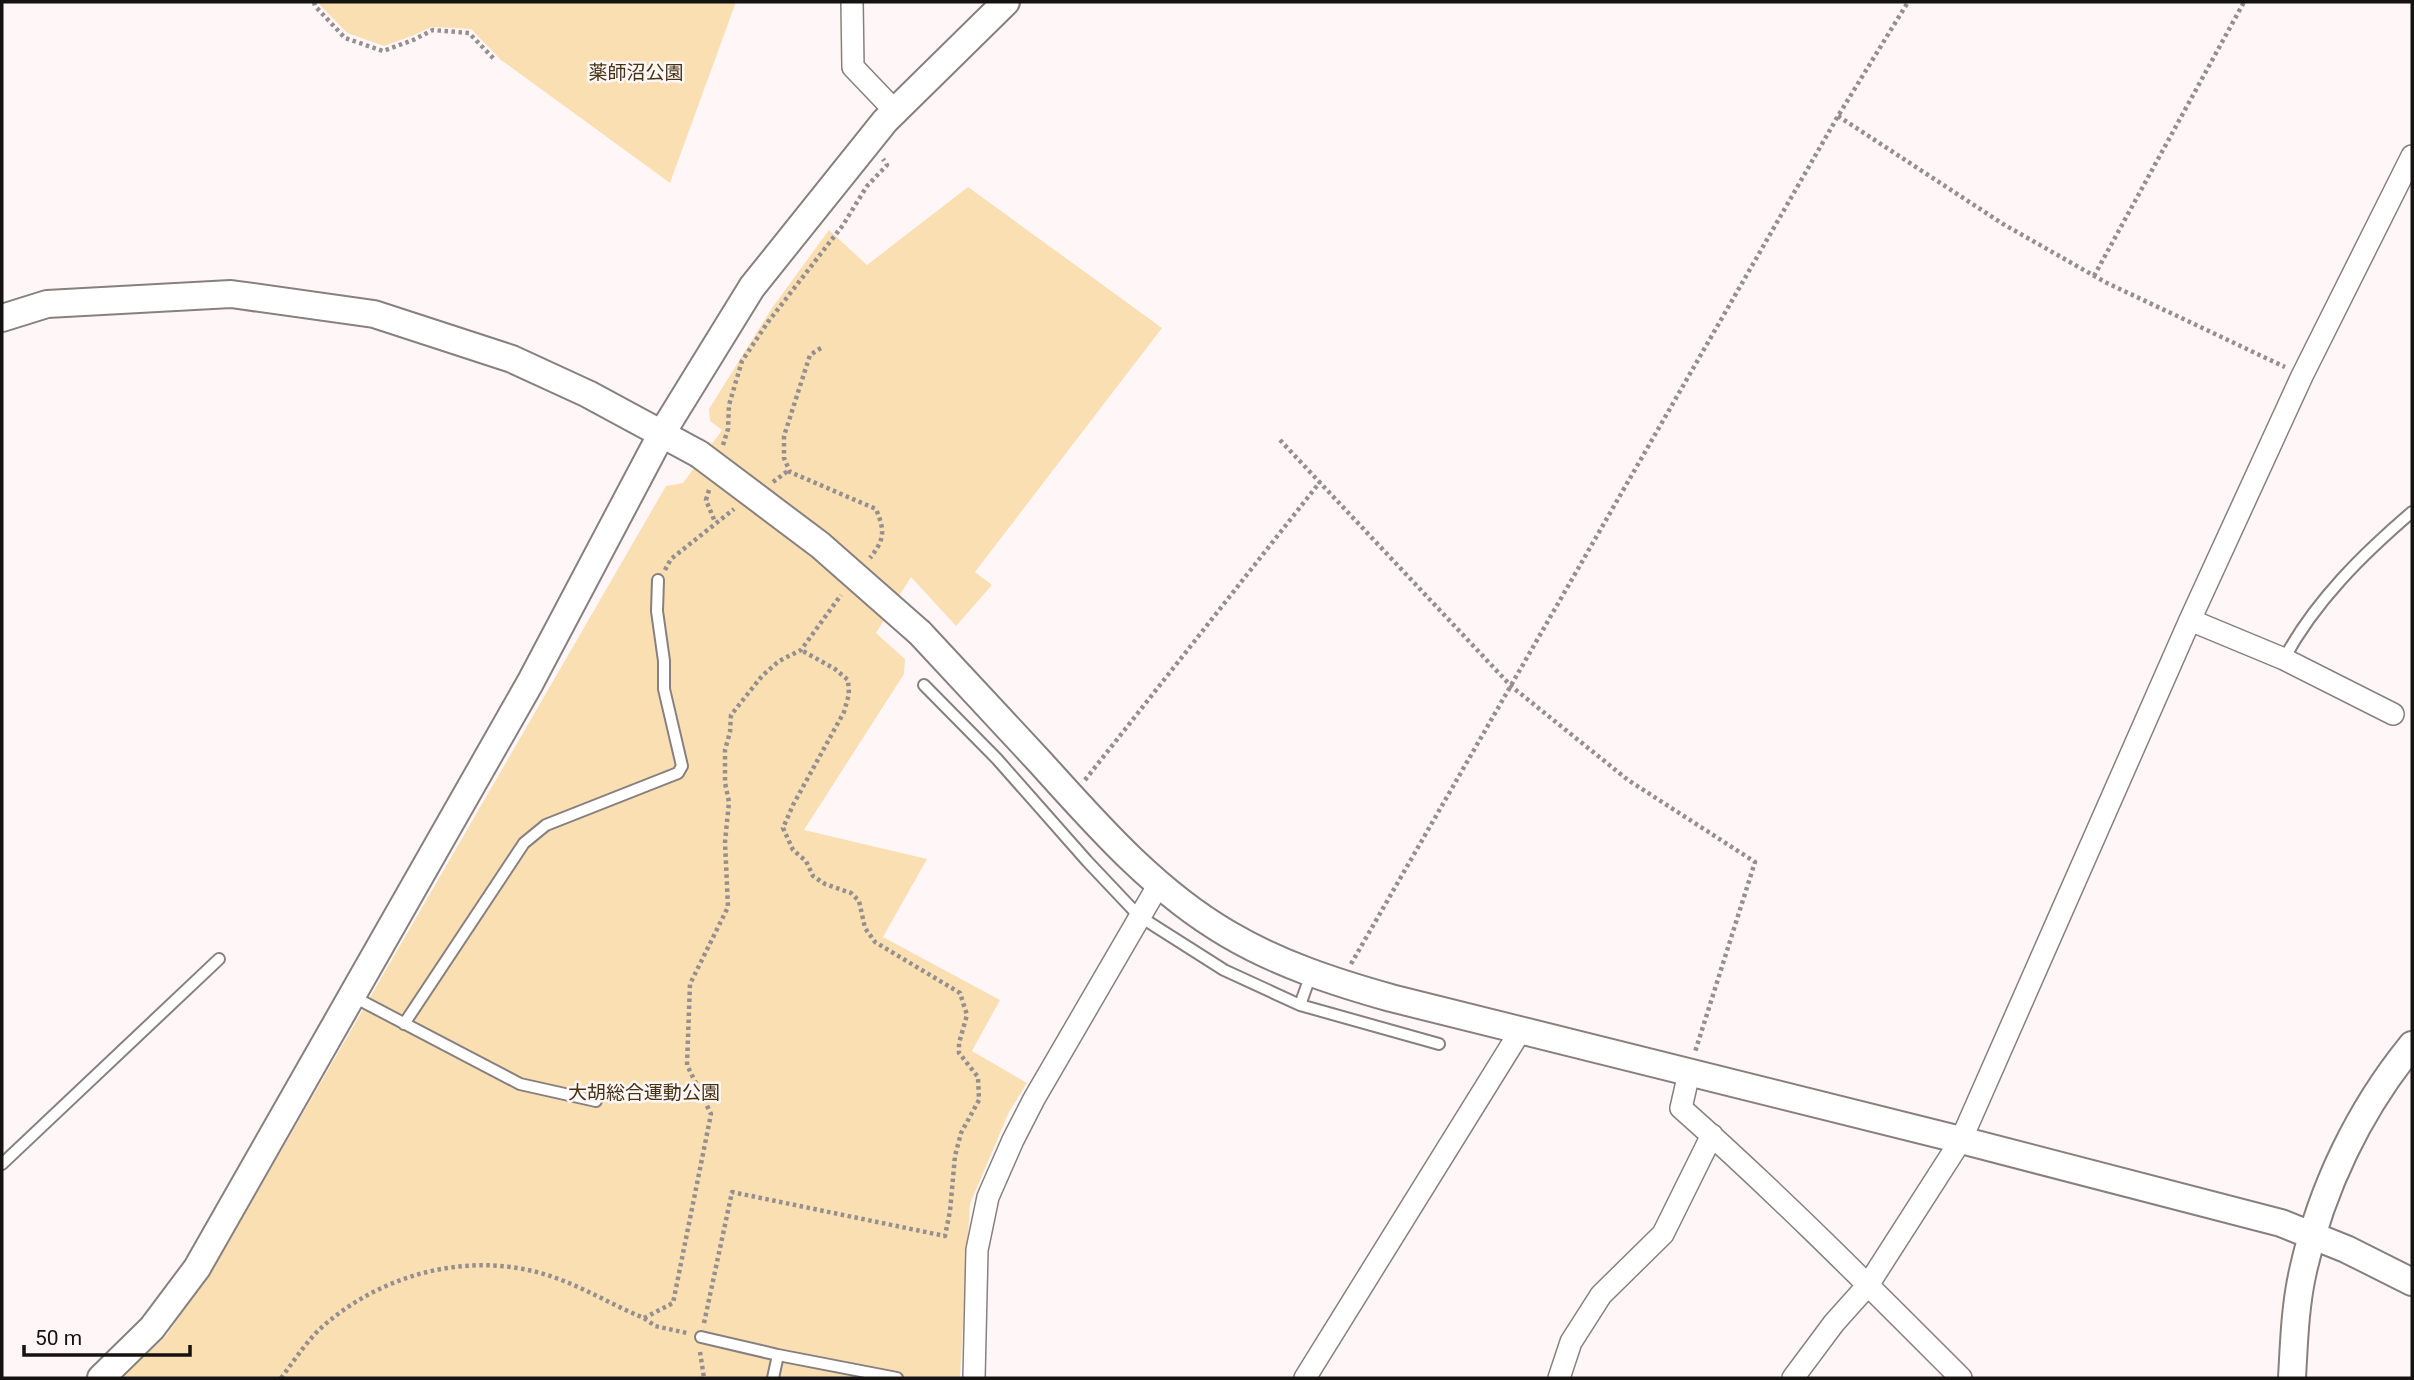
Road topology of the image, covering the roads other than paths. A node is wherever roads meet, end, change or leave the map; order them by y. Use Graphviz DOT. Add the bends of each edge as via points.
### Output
graph roads {
  1 [pos="852,2"];
  2 [pos="1006,2"];
  3 [pos="895,111"];
  4 [pos="2412,156"];
  5 [pos="2404,194"];
  6 [pos="2,318"];
  7 [pos="662,433"];
  8 [pos="2412,512"];
  9 [pos="658,580"];
  10 [pos="2190,620"];
  11 [pos="2284,659"];
  12 [pos="924,685"];
  13 [pos="2393,714"];
  14 [pos="1008,749"];
  15 [pos="1159,884"];
  16 [pos="1139,916"];
  17 [pos="219,959"];
  18 [pos="1311,974"];
  19 [pos="352,996"];
  20 [pos="1300,1005"];
  21 [pos="1387,1012"];
  22 [pos="404,1024"];
  23 [pos="1521,1030"];
  24 [pos="1439,1044"];
  25 [pos="2412,1045"];
  26 [pos="1689,1073"];
  27 [pos="596,1101"];
  28 [pos="1712,1135"];
  29 [pos="1961,1140"];
  30 [pos="2,1164"];
  31 [pos="2312,1236"];
  32 [pos="2412,1282"];
  33 [pos="1868,1285"];
  34 [pos="701,1337"];
  35 [pos="778,1355"];
  36 [pos="100,1378"];
  37 [pos="773,1378"];
  38 [pos="897,1378"];
  39 [pos="974,1378"];
  40 [pos="1305,1378"];
  41 [pos="1559,1378"];
  42 [pos="1793,1378"];
  43 [pos="1961,1378"];
  44 [pos="2291,1378"];
  1 -- 3 [label="street" via="853,67"];
  2 -- 3 [label="street"];
  3 -- 7 [label="street" via="751,287"];
  4 -- 5 [label="street"];
  5 -- 10 [label="street" via="2302,376"];
  6 -- 7 [label="street" via="47,303 231,294 373,314 512,359"];
  7 -- 14 [label="street, bridge" via="710,454 920,633"];
  7 -- 19 [label="street" via="530,682"];
  8 -- 11 [label="lane" via="2376,543 2326,598"];
  9 -- 22 [label="lane" via="664,689 682,766 678,773 546,825 524,843"];
  10 -- 11 [label="street"];
  10 -- 29 [label="street"];
  11 -- 13 [label="street"];
  12 -- 14 [label="lane"];
  14 -- 15 [label="street" via="1071,797"];
  14 -- 16 [label="lane"];
  15 -- 16 [label="street"];
  15 -- 18 [label="street" via="1226,933"];
  16 -- 20 [label="lane" via="1223,970"];
  16 -- 39 [label="street" via="1034,1099 988,1197 977,1250"];
  17 -- 30 [label="lane"];
  18 -- 20 [label="lane"];
  18 -- 21 [label="street" via="1340,984"];
  19 -- 22 [label="lane"];
  19 -- 36 [label="street" via="197,1268 152,1328"];
  20 -- 21 [label="lane"];
  21 -- 23 [label="street"];
  21 -- 24 [label="lane"];
  22 -- 27 [label="lane" via="520,1084"];
  23 -- 26 [label="street"];
  23 -- 40 [label="street"];
  25 -- 31 [label="street" via="2341,1157"];
  26 -- 28 [label="street" via="1681,1108"];
  26 -- 29 [label="street"];
  28 -- 33 [label="street"];
  28 -- 41 [label="street" via="1663,1234 1601,1294 1571,1342"];
  29 -- 31 [label="street" via="2281,1223"];
  29 -- 33 [label="street"];
  31 -- 32 [label="street"];
  31 -- 44 [label="street" via="2302,1273"];
  33 -- 42 [label="street"];
  33 -- 43 [label="street"];
  34 -- 35 [label="lane"];
  35 -- 37 [label="lane"];
  35 -- 38 [label="lane"];
}
